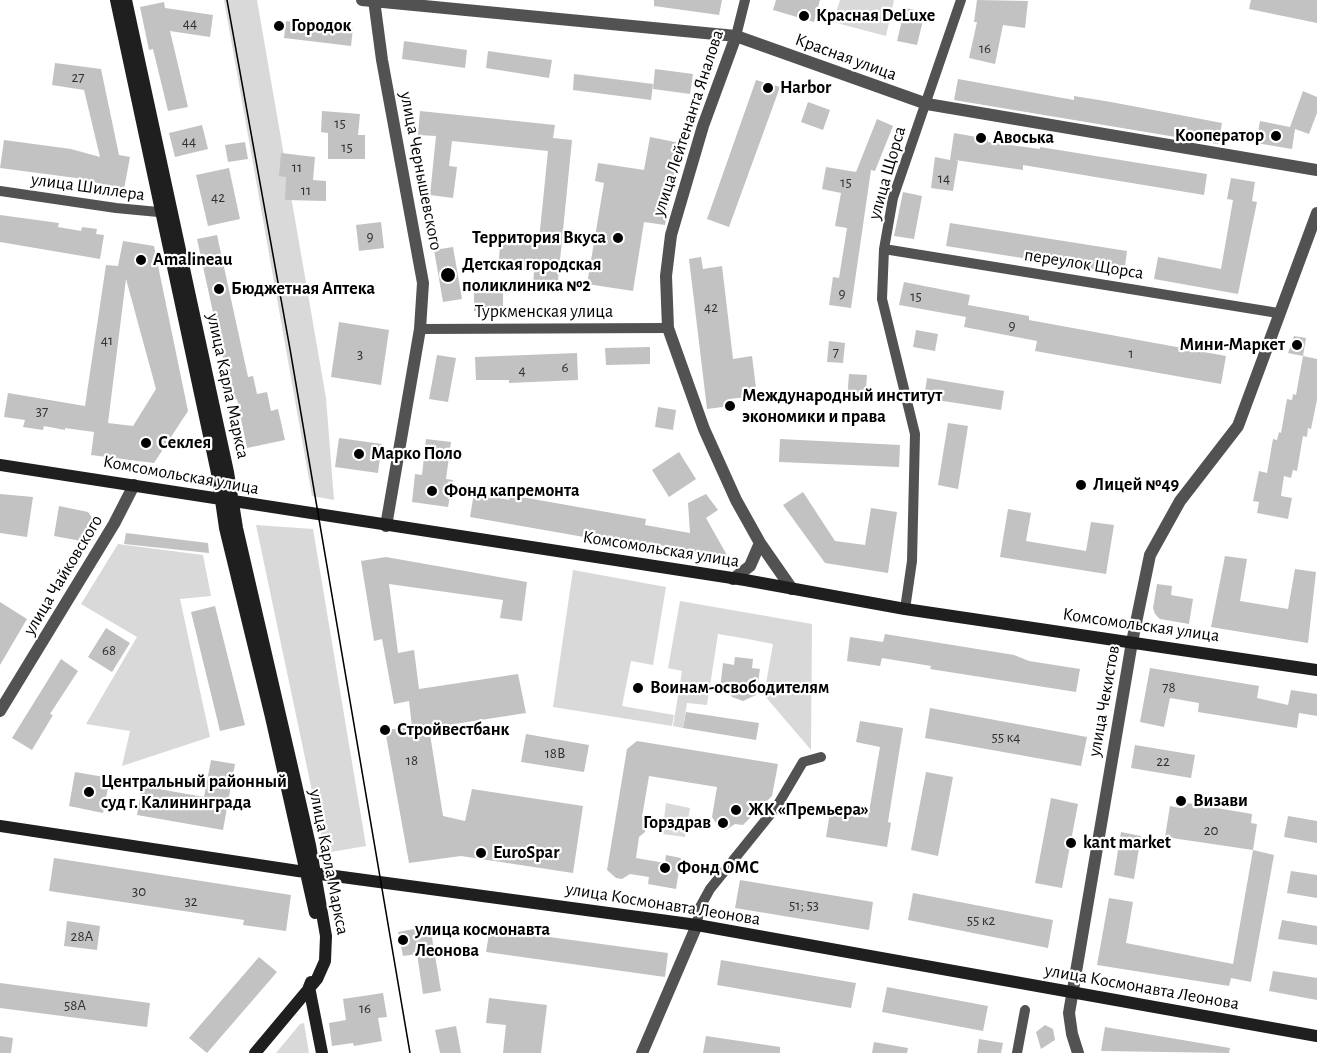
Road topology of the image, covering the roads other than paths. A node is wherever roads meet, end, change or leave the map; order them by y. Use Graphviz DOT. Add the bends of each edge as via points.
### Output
graph roads {
  1 [pos="116,0"];
  2 [pos="126,0"];
  3 [pos="370,0"];
  4 [pos="745,0"];
  5 [pos="961,0"];
  6 [pos="736,36"];
  7 [pos="927,104"];
  8 [pos="1317,170"];
  9 [pos="0,190"];
  10 [pos="167,213"];
  11 [pos="1317,213"];
  12 [pos="884,249"];
  13 [pos="1278,313"];
  14 [pos="668,328"];
  15 [pos="420,329"];
  16 [pos="0,465"];
  17 [pos="134,485"];
  18 [pos="226,501"];
  19 [pos="386,526"];
  20 [pos="760,543"];
  21 [pos="733,579"];
  22 [pos="792,588"];
  23 [pos="905,609"];
  24 [pos="1132,642"];
  25 [pos="1317,670"];
  26 [pos="0,711"];
  27 [pos="822,758"];
  28 [pos="0,826"];
  29 [pos="310,873"];
  30 [pos="697,925"];
  31 [pos="309,987"];
  32 [pos="1072,992"];
  33 [pos="1024,1010"];
  34 [pos="1317,1036"];
  35 [pos="255,1053"];
  36 [pos="322,1053"];
  37 [pos="642,1053"];
  38 [pos="1017,1053"];
  39 [pos="1078,1053"];
  1 -- 10 [label="main road, улица Карла Маркса"];
  2 -- 10 [label="main road, улица Карла Маркса"];
  3 -- 6 [label="street, Красная улица"];
  3 -- 15 [label="street, улица Чернышевского" via="423,284"];
  4 -- 6 [label="street, улица Лейтенанта Яналова"];
  5 -- 7 [label="street, улица Щорса"];
  6 -- 7 [label="street, Красная улица"];
  6 -- 14 [label="street, улица Лейтенанта Яналова" via="703,126 671,235 666,276"];
  7 -- 8 [label="street, Красная улица"];
  7 -- 12 [label="street, улица Щорса" via="893,198"];
  9 -- 10 [label="street, улица Шиллера"];
  10 -- 18 [label="main road, улица Карла Маркса"];
  11 -- 13 [label="street, улица Чекистов"];
  12 -- 13 [label="street, переулок Щорса"];
  12 -- 23 [label="street, улица Щорса" via="882,299 915,434 915,506"];
  13 -- 24 [label="street, улица Чекистов" via="1238,426 1179,501 1150,555"];
  14 -- 15 [label="street, Туркменская улица"];
  14 -- 20 [label="street, улица Лейтенанта Яналова" via="704,429"];
  15 -- 19 [label="street, улица Чернышевского"];
  16 -- 17 [label="main road, Комсомольская улица"];
  17 -- 18 [label="main road, Комсомольская улица"];
  17 -- 26 [label="street, улица Чайковского" via="105,540"];
  18 -- 19 [label="main road, Комсомольская улица"];
  18 -- 29 [label="main road, улица Карла Маркса"];
  19 -- 21 [label="main road, Комсомольская улица"];
  20 -- 21 [label="street" via="750,566"];
  20 -- 22 [label="street, улица Лейтенанта Яналова"];
  21 -- 22 [label="main road, Комсомольская улица"];
  22 -- 23 [label="main road, Комсомольская улица"];
  23 -- 24 [label="main road, Комсомольская улица"];
  24 -- 25 [label="main road, Комсомольская улица"];
  24 -- 32 [label="street, улица Чекистов"];
  27 -- 30 [label="street" via="803,762 777,806 710,889 699,909"];
  28 -- 29 [label="main road, улица Космонавта Леонова"];
  29 -- 30 [label="main road, улица Космонавта Леонова"];
  29 -- 31 [label="main road, улица Карла Маркса" via="320,942 319,961"];
  30 -- 32 [label="main road, улица Космонавта Леонова"];
  30 -- 37 [label="street"];
  31 -- 35 [label="main road"];
  31 -- 36 [label="main road"];
  32 -- 34 [label="main road, улица Космонавта Леонова"];
  32 -- 39 [label="street, улица Чекистов" via="1069,1013"];
  33 -- 38 [label="street"];
}
